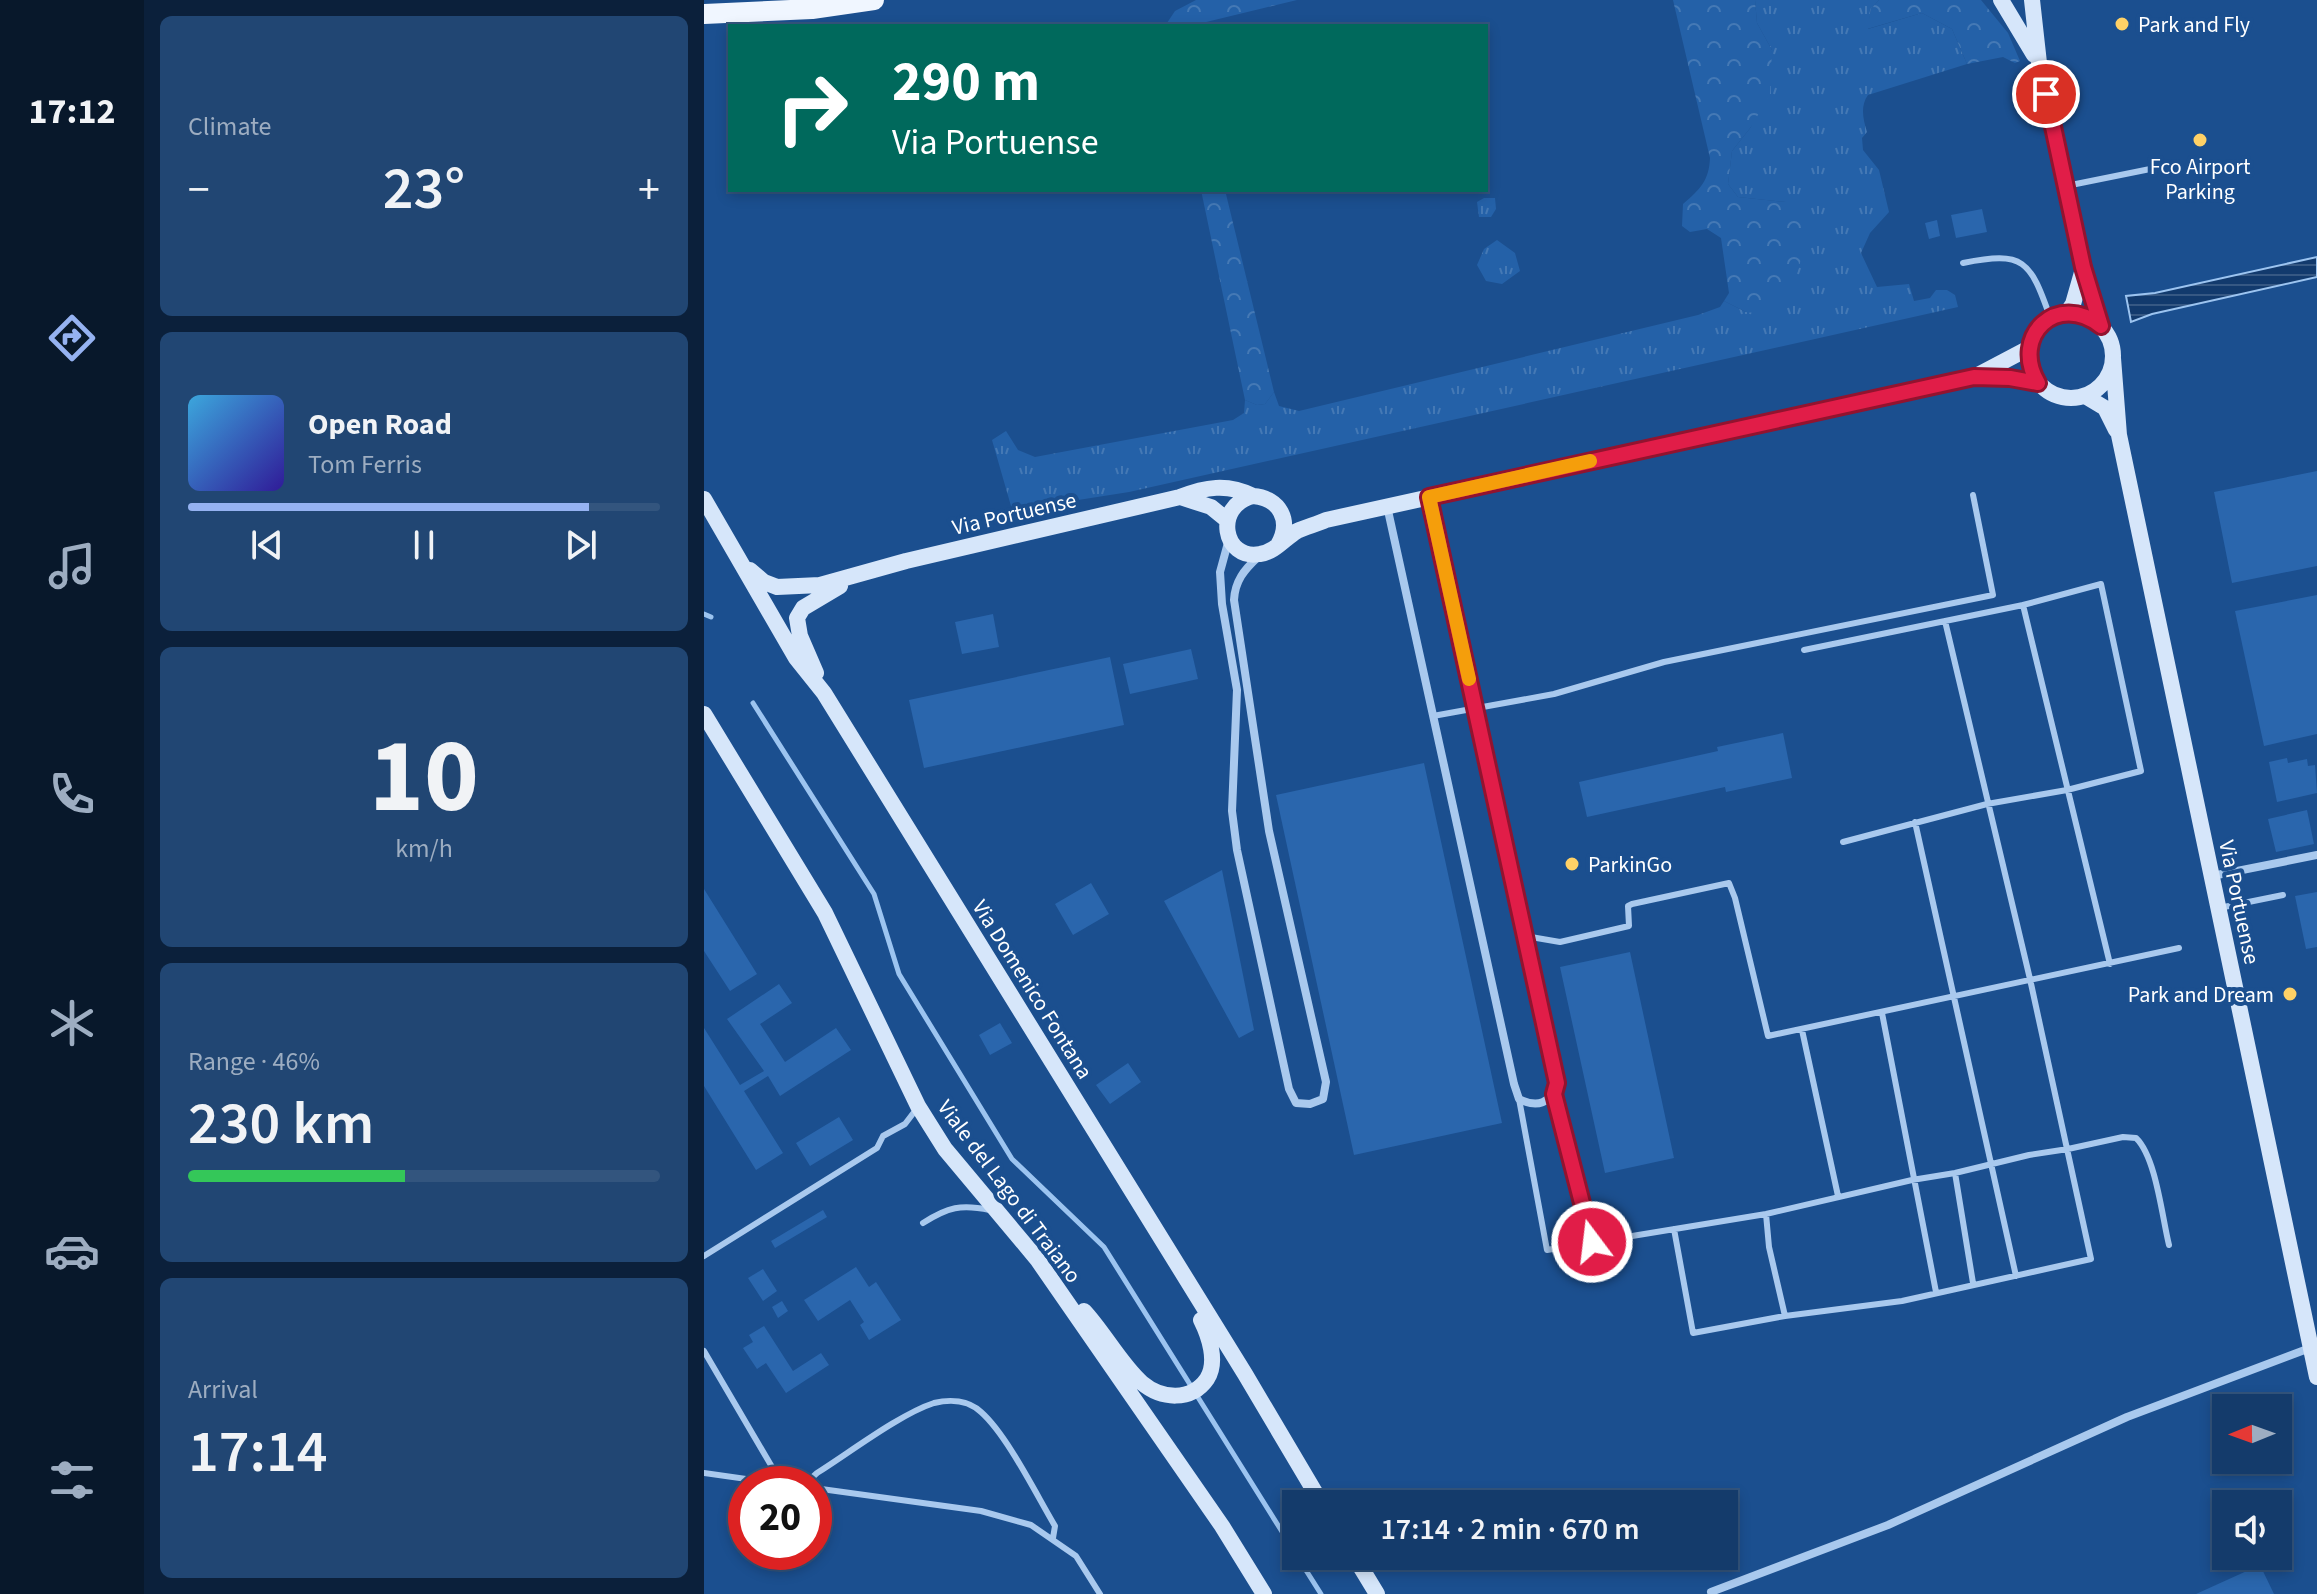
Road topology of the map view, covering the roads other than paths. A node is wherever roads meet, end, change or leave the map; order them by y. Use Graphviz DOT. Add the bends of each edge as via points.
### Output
graph roads {
  1 [pos="874,0"];
  2 [pos="2001,0"];
  3 [pos="2032,0"];
  4 [pos="704,14"];
  5 [pos="2039,63"];
  6 [pos="2170,165"];
  7 [pos="2066,186"];
  8 [pos="1963,263"];
  9 [pos="2083,267"];
  10 [pos="2067,313"];
  11 [pos="2050,317"];
  12 [pos="2101,326"];
  13 [pos="2029,348"];
  14 [pos="2113,358"];
  15 [pos="1974,377"];
  16 [pos="2038,383"];
  17 [pos="2085,396"];
  18 [pos="2119,435"];
  19 [pos="1973,495"];
  20 [pos="1253,496"];
  21 [pos="1180,497"];
  22 [pos="1429,497"];
  23 [pos="704,499"];
  24 [pos="1387,505"];
  25 [pos="1284,516"];
  26 [pos="1227,520"];
  27 [pos="1326,520"];
  28 [pos="1230,538"];
  29 [pos="1278,545"];
  30 [pos="1261,554"];
  31 [pos="742,562"];
  32 [pos="860,574"];
  33 [pos="2023,605"];
  34 [pos="1945,621"];
  35 [pos="1804,650"];
  36 [pos="824,693"];
  37 [pos="1475,708"];
  38 [pos="704,714"];
  39 [pos="1433,716"];
  40 [pos="2067,790"];
  41 [pos="1987,804"];
  42 [pos="1915,822"];
  43 [pos="1843,842"];
  44 [pos="2317,855"];
  45 [pos="2212,876"];
  46 [pos="2283,895"];
  47 [pos="2219,908"];
  48 [pos="1525,936"];
  49 [pos="2179,948"];
  50 [pos="2110,964"];
  51 [pos="2030,979"];
  52 [pos="1955,996"];
  53 [pos="1882,1013"];
  54 [pos="1802,1030"];
  55 [pos="1554,1094"];
  56 [pos="1519,1099"];
  57 [pos="918,1106"];
  58 [pos="2068,1149"];
  59 [pos="1992,1165"];
  60 [pos="1955,1173"];
  61 [pos="1912,1180"];
  62 [pos="1838,1196"];
  63 [pos="997,1211"];
  64 [pos="1766,1214"];
  65 [pos="923,1223"];
  66 [pos="1674,1229"];
  67 [pos="1592,1242"];
  68 [pos="2169,1245"];
  69 [pos="1169,1253"];
  70 [pos="704,1256"];
  71 [pos="1037,1259"];
  72 [pos="2016,1276"];
  73 [pos="1973,1283"];
  74 [pos="1936,1292"];
  75 [pos="1785,1316"];
  76 [pos="2311,1348"];
  77 [pos="704,1351"];
  78 [pos="2317,1377"];
  79 [pos="771,1466"];
  80 [pos="828,1466"];
  81 [pos="704,1473"];
  82 [pos="728,1476"];
  83 [pos="832,1490"];
  84 [pos="1313,1490"];
  85 [pos="1053,1538"];
  86 [pos="1362,1570"];
  87 [pos="1711,1592"];
  88 [pos="1100,1594"];
  89 [pos="1264,1594"];
  90 [pos="1377,1594"];
  1 -- 4 [label="main road"];
  2 -- 5 [label="street"];
  3 -- 5 [label="street"];
  5 -- 7 [label="street"];
  6 -- 7 [label="lane"];
  7 -- 9 [label="street"];
  8 -- 11 [label="lane" via="1998,256 2015,259 2031,272"];
  9 -- 10 [label="street"];
  9 -- 12 [label="street"];
  10 -- 11 [label="street"];
  10 -- 12 [label="street"];
  11 -- 13 [label="street"];
  12 -- 14 [label="street" via="2111,341"];
  13 -- 15 [label="street"];
  13 -- 16 [label="street" via="2031,372"];
  14 -- 17 [label="street" via="2105,381"];
  14 -- 18 [label="street, Via Portuense"];
  15 -- 16 [label="street"];
  15 -- 22 [label="street"];
  16 -- 17 [label="street" via="2060,397"];
  17 -- 18 [label="street, Via Portuense" via="2105,408"];
  18 -- 45 [label="street, Via Portuense"];
  19 -- 37 [label="lane" via="1993,595 1664,662 1554,694"];
  20 -- 21 [label="street, Via Portuense" via="1225,487"];
  20 -- 25 [label="street" via="1272,501"];
  20 -- 26 [label="street" via="1233,506"];
  21 -- 26 [label="street" via="1211,507"];
  21 -- 32 [label="street, Via Portuense"];
  22 -- 24 [label="street"];
  22 -- 37 [label="street"];
  23 -- 31 [label="street, Via Domenico Fontana"];
  24 -- 27 [label="street"];
  24 -- 39 [label="street"];
  25 -- 27 [label="street"];
  25 -- 29 [label="street"];
  26 -- 28 [label="street"];
  27 -- 29 [label="street"];
  28 -- 30 [label="street" via="1242,551"];
  28 -- 30 [label="street" via="1220,572 1237,690 1232,811 1237,850 1289,1089 1296,1103 1310,1104 1323,1099 1326,1082 1269,831 1234,600 1245,568"];
  29 -- 30 [label="street"];
  31 -- 32 [label="street, Via Portuense" via="777,587 820,585"];
  31 -- 36 [label="street, Via Domenico Fontana" via="796,658"];
  32 -- 36 [label="street, Via Portuense" via="803,608 797,618"];
  33 -- 34 [label="lane"];
  33 -- 40 [label="lane"];
  33 -- 40 [label="lane" via="2101,584 2141,771"];
  34 -- 35 [label="lane"];
  34 -- 41 [label="lane"];
  36 -- 69 [label="street, Via Domenico Fontana"];
  37 -- 39 [label="lane"];
  37 -- 48 [label="street"];
  38 -- 57 [label="street, Viale del Lago di Traiano" via="825,913"];
  39 -- 56 [label="street"];
  40 -- 41 [label="lane"];
  40 -- 50 [label="lane"];
  41 -- 42 [label="lane"];
  41 -- 51 [label="lane"];
  42 -- 43 [label="lane"];
  42 -- 52 [label="lane"];
  44 -- 45 [label="street"];
  45 -- 47 [label="street, Via Portuense"];
  46 -- 47 [label="lane"];
  47 -- 76 [label="street, Via Portuense"];
  48 -- 54 [label="lane" via="1560,942 1629,926 1628,906 1729,883 1768,1036"];
  48 -- 55 [label="street" via="1557,1083"];
  49 -- 50 [label="lane"];
  50 -- 51 [label="lane"];
  51 -- 52 [label="lane"];
  51 -- 58 [label="lane"];
  52 -- 53 [label="lane"];
  52 -- 59 [label="lane"];
  53 -- 54 [label="lane"];
  53 -- 61 [label="lane"];
  54 -- 62 [label="lane"];
  55 -- 56 [label="street" via="1543,1104"];
  55 -- 67 [label="lane"];
  56 -- 67 [label="lane" via="1547,1250"];
  57 -- 63 [label="street, Viale del Lago di Traiano" via="945,1149"];
  57 -- 70 [label="lane" via="905,1124 883,1136 877,1148"];
  58 -- 59 [label="lane"];
  58 -- 68 [label="lane" via="2123,1137 2142,1143"];
  58 -- 72 [label="lane" via="2091,1259"];
  59 -- 60 [label="lane"];
  59 -- 72 [label="lane"];
  60 -- 61 [label="lane"];
  60 -- 73 [label="lane"];
  61 -- 62 [label="lane"];
  61 -- 74 [label="lane"];
  62 -- 64 [label="lane"];
  63 -- 65 [label="lane" via="967,1205 941,1211"];
  63 -- 71 [label="street, Viale del Lago di Traiano"];
  64 -- 66 [label="lane"];
  64 -- 75 [label="lane"];
  66 -- 67 [label="lane"];
  66 -- 75 [label="lane" via="1693,1333"];
  69 -- 71 [label="street" via="1207,1332 1211,1368 1201,1386 1179,1397 1141,1383"];
  69 -- 84 [label="street, Via Domenico Fontana"];
  71 -- 89 [label="street, Viale del Lago di Traiano"];
  72 -- 73 [label="lane"];
  73 -- 74 [label="lane"];
  74 -- 75 [label="lane"];
  76 -- 78 [label="street, Via Portuense"];
  76 -- 87 [label="street" via="2127,1417 1888,1525"];
  77 -- 79 [label="lane"];
  80 -- 85 [label="lane" via="917,1411 936,1403 964,1402 998,1432 1055,1526"];
  81 -- 82 [label="lane"];
  83 -- 85 [label="lane" via="981,1511 1031,1525"];
  85 -- 88 [label="lane" via="1076,1556"];
  86 -- 90 [label="street"];
}
